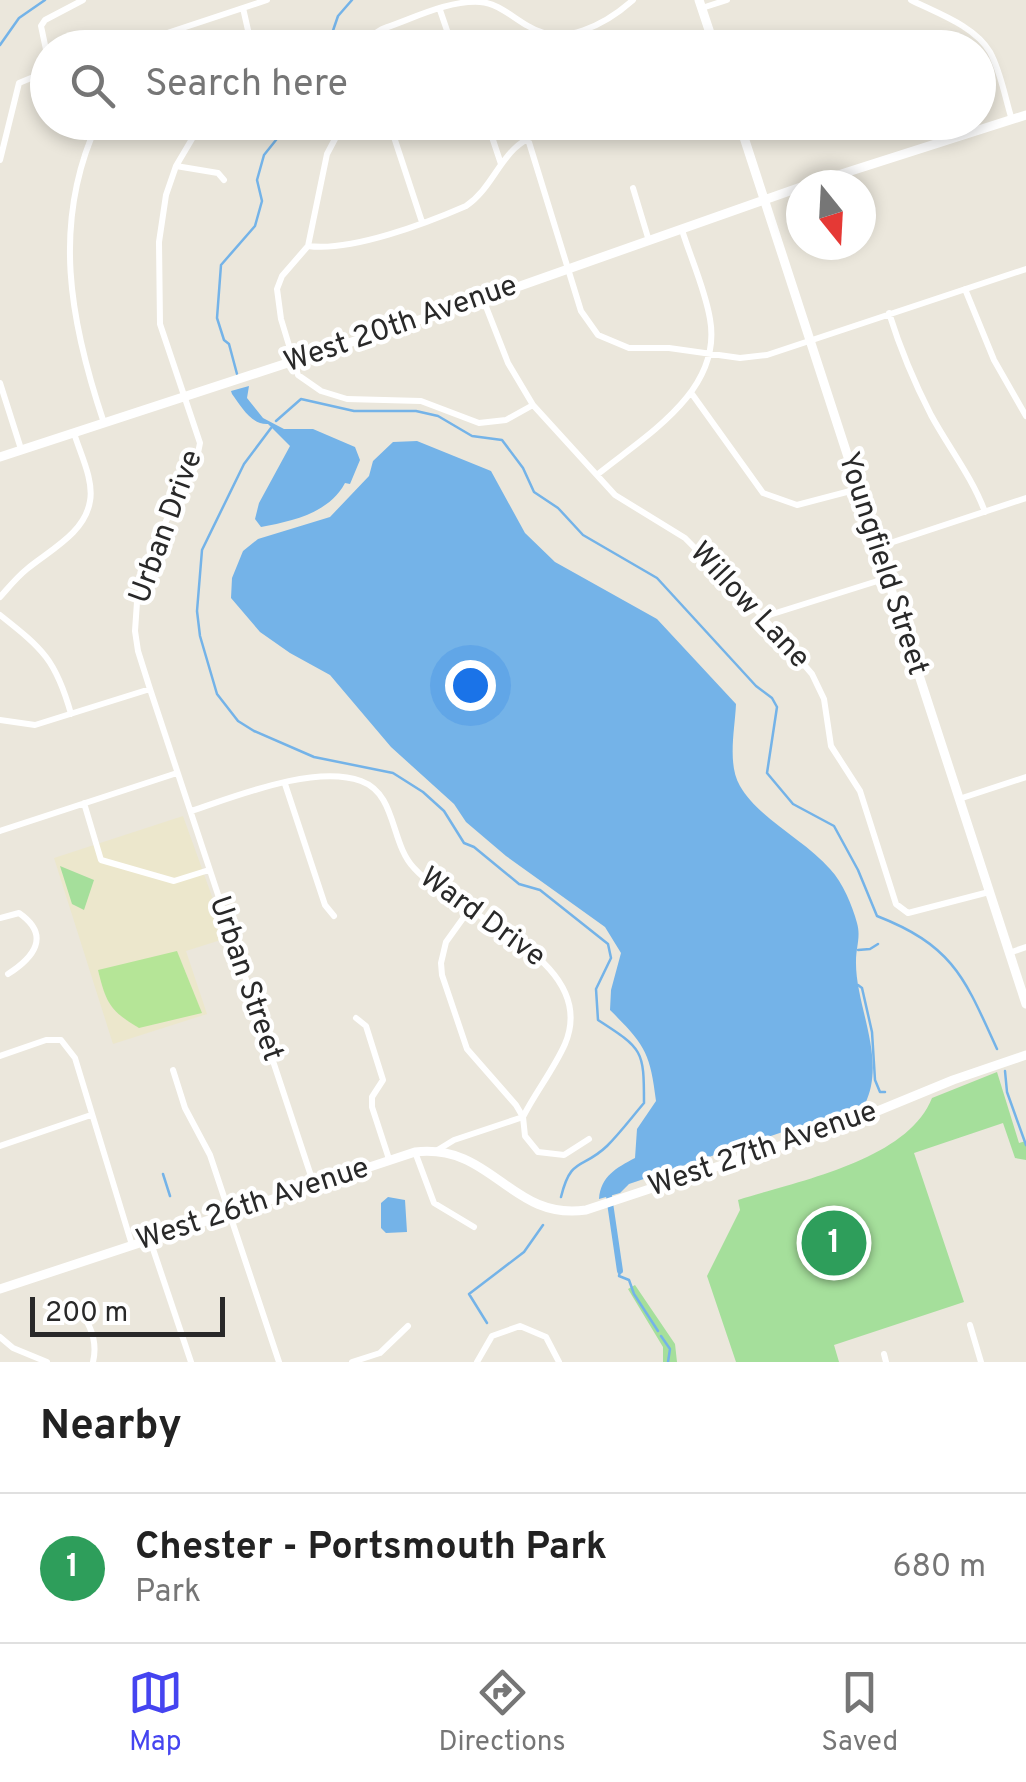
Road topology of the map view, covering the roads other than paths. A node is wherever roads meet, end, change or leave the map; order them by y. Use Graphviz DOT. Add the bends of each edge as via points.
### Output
graph roads {
  1 [pos="83,0"];
  2 [pos="267,0"];
  3 [pos="633,0"];
  4 [pos="726,0"];
  5 [pos="911,0"];
  6 [pos="701,4"];
  7 [pos="244,8"];
  8 [pos="440,10"];
  9 [pos="42,30"];
  10 [pos="177,30"];
  11 [pos="248,30"];
  12 [pos="379,30"];
  13 [pos="447,30"];
  14 [pos="534,30"];
  15 [pos="576,30"];
  16 [pos="709,30"];
  17 [pos="966,30"];
  18 [pos="996,69"];
  19 [pos="30,79"];
  20 [pos="1026,116"];
  21 [pos="1012,120"];
  22 [pos="996,125"];
  23 [pos="91,140"];
  24 [pos="191,140"];
  25 [pos="334,140"];
  26 [pos="395,140"];
  27 [pos="493,140"];
  28 [pos="527,140"];
  29 [pos="528,140"];
  30 [pos="745,140"];
  31 [pos="949,140"];
  32 [pos="0,160"];
  33 [pos="502,165"];
  34 [pos="176,166"];
  35 [pos="854,170"];
  36 [pos="224,180"];
  37 [pos="633,188"];
  38 [pos="786,192"];
  39 [pos="764,200"];
  40 [pos="422,222"];
  41 [pos="682,230"];
  42 [pos="649,242"];
  43 [pos="308,246"];
  44 [pos="569,268"];
  45 [pos="1026,268"];
  46 [pos="964,289"];
  47 [pos="483,298"];
  48 [pos="888,313"];
  49 [pos="809,340"];
  50 [pos="707,355"];
  51 [pos="294,362"];
  52 [pos="0,383"];
  53 [pos="692,394"];
  54 [pos="185,398"];
  55 [pos="532,404"];
  56 [pos="1026,416"];
  57 [pos="104,424"];
  58 [pos="74,433"];
  59 [pos="22,448"];
  60 [pos="0,457"];
  61 [pos="598,474"];
  62 [pos="858,489"];
  63 [pos="1026,498"];
  64 [pos="985,512"];
  65 [pos="877,547"];
  66 [pos="886,578"];
  67 [pos="0,597"];
  68 [pos="0,614"];
  69 [pos="763,617"];
  70 [pos="150,689"];
  71 [pos="71,714"];
  72 [pos="0,720"];
  73 [pos="177,772"];
  74 [pos="1026,777"];
  75 [pos="285,784"];
  76 [pos="959,798"];
  77 [pos="84,803"];
  78 [pos="191,811"];
  79 [pos="0,830"];
  80 [pos="208,870"];
  81 [pos="989,892"];
  82 [pos="469,910"];
  83 [pos="334,916"];
  84 [pos="0,918"];
  85 [pos="1026,947"];
  86 [pos="1009,953"];
  87 [pos="8,974"];
  88 [pos="1026,1004"];
  89 [pos="356,1018"];
  90 [pos="1026,1055"];
  91 [pos="0,1056"];
  92 [pos="173,1070"];
  93 [pos="91,1114"];
  94 [pos="523,1117"];
  95 [pos="589,1139"];
  96 [pos="0,1146"];
  97 [pos="436,1151"];
  98 [pos="415,1152"];
  99 [pos="389,1159"];
  100 [pos="502,1182"];
  101 [pos="314,1184"];
  102 [pos="229,1212"];
  103 [pos="474,1227"];
  104 [pos="150,1239"];
  105 [pos="132,1245"];
  106 [pos="0,1289"];
  107 [pos="77,1308"];
  108 [pos="408,1326"];
  109 [pos="970,1326"];
  110 [pos="0,1337"];
  111 [pos="46,1362"];
  112 [pos="93,1362"];
  113 [pos="191,1362"];
  114 [pos="279,1362"];
  115 [pos="352,1362"];
  116 [pos="477,1362"];
  117 [pos="559,1362"];
  118 [pos="982,1362"];
  1 -- 9 [label="street" via="45,20"];
  2 -- 7 [label="street"];
  3 -- 15 [label="street" via="607,20"];
  4 -- 6 [label="street"];
  5 -- 17 [label="street"];
  6 -- 16 [label="street"];
  7 -- 10 [label="street"];
  7 -- 11 [label="street"];
  8 -- 12 [label="street"];
  8 -- 13 [label="street"];
  8 -- 14 [label="street" via="486,3"];
  18 -- 21 [label="street"];
  19 -- 32 [label="street" via="20,84"];
  20 -- 21 [label="street, West 20th Avenue"];
  21 -- 22 [label="street, West 20th Avenue"];
  23 -- 57 [label="street" via="76,190 70,285 83,361"];
  24 -- 34 [label="street, Urban Drive"];
  25 -- 43 [label="street"];
  26 -- 40 [label="street"];
  27 -- 33 [label="street"];
  28 -- 33 [label="street"];
  29 -- 44 [label="street"];
  30 -- 39 [label="street, Youngfield Street"];
  31 -- 35 [label="street, West 20th Avenue"];
  33 -- 40 [label="street" via="470,204"];
  34 -- 36 [label="street" via="218,173"];
  34 -- 54 [label="street, Urban Drive" via="166,195 158,301"];
  37 -- 42 [label="street"];
  38 -- 39 [label="street, West 20th Avenue"];
  39 -- 41 [label="street, West 20th Avenue"];
  39 -- 49 [label="street, Youngfield Street"];
  40 -- 43 [label="street" via="345,246"];
  41 -- 42 [label="street, West 20th Avenue"];
  41 -- 50 [label="street" via="710,318"];
  42 -- 44 [label="street, West 20th Avenue"];
  43 -- 51 [label="street" via="278,289"];
  44 -- 47 [label="street, West 20th Avenue"];
  44 -- 50 [label="street" via="581,311 598,336 629,348"];
  45 -- 46 [label="street"];
  46 -- 48 [label="street"];
  46 -- 56 [label="street"];
  47 -- 51 [label="street, West 20th Avenue"];
  47 -- 55 [label="street, Willow Lane"];
  48 -- 49 [label="street"];
  48 -- 64 [label="street" via="910,372"];
  49 -- 50 [label="street" via="756,357"];
  49 -- 62 [label="street, Youngfield Street"];
  50 -- 53 [label="street"];
  51 -- 54 [label="street, West 20th Avenue"];
  51 -- 55 [label="street" via="298,376 321,391 432,403 480,423 506,420"];
  52 -- 59 [label="street"];
  53 -- 61 [label="street"];
  53 -- 62 [label="street" via="763,493 798,506"];
  54 -- 57 [label="street, West 20th Avenue"];
  54 -- 70 [label="street, Urban Drive" via="200,442 195,468 166,521 135,618"];
  55 -- 61 [label="street, Willow Lane"];
  57 -- 58 [label="street, West 20th Avenue"];
  58 -- 59 [label="street, West 20th Avenue"];
  58 -- 67 [label="street" via="90,484 86,514"];
  59 -- 60 [label="street, West 20th Avenue"];
  61 -- 69 [label="street, Willow Lane" via="614,495 686,538"];
  62 -- 65 [label="street, Youngfield Street"];
  63 -- 64 [label="street"];
  64 -- 65 [label="street"];
  65 -- 66 [label="street, Youngfield Street"];
  66 -- 69 [label="street"];
  66 -- 76 [label="street, Youngfield Street"];
  68 -- 71 [label="street" via="54,664"];
  69 -- 81 [label="street, Willow Lane" via="819,684 831,746 860,791 896,904 908,913"];
  70 -- 71 [label="street"];
  70 -- 73 [label="street, Urban Drive"];
  71 -- 72 [label="street" via="35,725"];
  73 -- 77 [label="street"];
  73 -- 78 [label="street, Urban Street"];
  74 -- 76 [label="street"];
  75 -- 78 [label="street"];
  75 -- 82 [label="street, Ward Drive" via="329,775 375,787 409,863"];
  75 -- 83 [label="street"];
  76 -- 81 [label="street, Youngfield Street"];
  77 -- 79 [label="street"];
  77 -- 80 [label="street" via="101,860 174,881"];
  78 -- 80 [label="street, Urban Street"];
  80 -- 101 [label="street, Urban Street"];
  81 -- 86 [label="street, Youngfield Street"];
  82 -- 94 [label="street" via="446,942 442,974 468,1049"];
  82 -- 94 [label="street, Ward Drive" via="551,968 568,999 565,1044"];
  84 -- 87 [label="street" via="24,916 36,944 33,956"];
  85 -- 86 [label="street"];
  86 -- 88 [label="street, Youngfield Street"];
  89 -- 99 [label="street" via="366,1026 383,1080 372,1106"];
  90 -- 100 [label="street, West 27th Avenue" via="594,1208 543,1208"];
  91 -- 93 [label="street" via="60,1040 74,1058"];
  92 -- 102 [label="street"];
  93 -- 96 [label="street"];
  93 -- 105 [label="street"];
  94 -- 95 [label="street" via="529,1144 548,1156 564,1155"];
  94 -- 97 [label="street"];
  97 -- 98 [label="street, West 26th Avenue"];
  97 -- 100 [label="street, West 26th Avenue" via="473,1161"];
  98 -- 99 [label="street, West 26th Avenue"];
  98 -- 103 [label="street" via="434,1203"];
  99 -- 101 [label="street, West 26th Avenue"];
  101 -- 102 [label="street, West 26th Avenue"];
  102 -- 104 [label="street, West 26th Avenue"];
  102 -- 114 [label="street"];
  104 -- 105 [label="street, West 26th Avenue"];
  104 -- 113 [label="street"];
  105 -- 106 [label="street, West 26th Avenue"];
  107 -- 112 [label="street" via="88,1319"];
  108 -- 115 [label="street" via="380,1353"];
  109 -- 118 [label="street"];
  110 -- 111 [label="street"];
  116 -- 117 [label="street" via="492,1336 520,1326 546,1337"];
}
